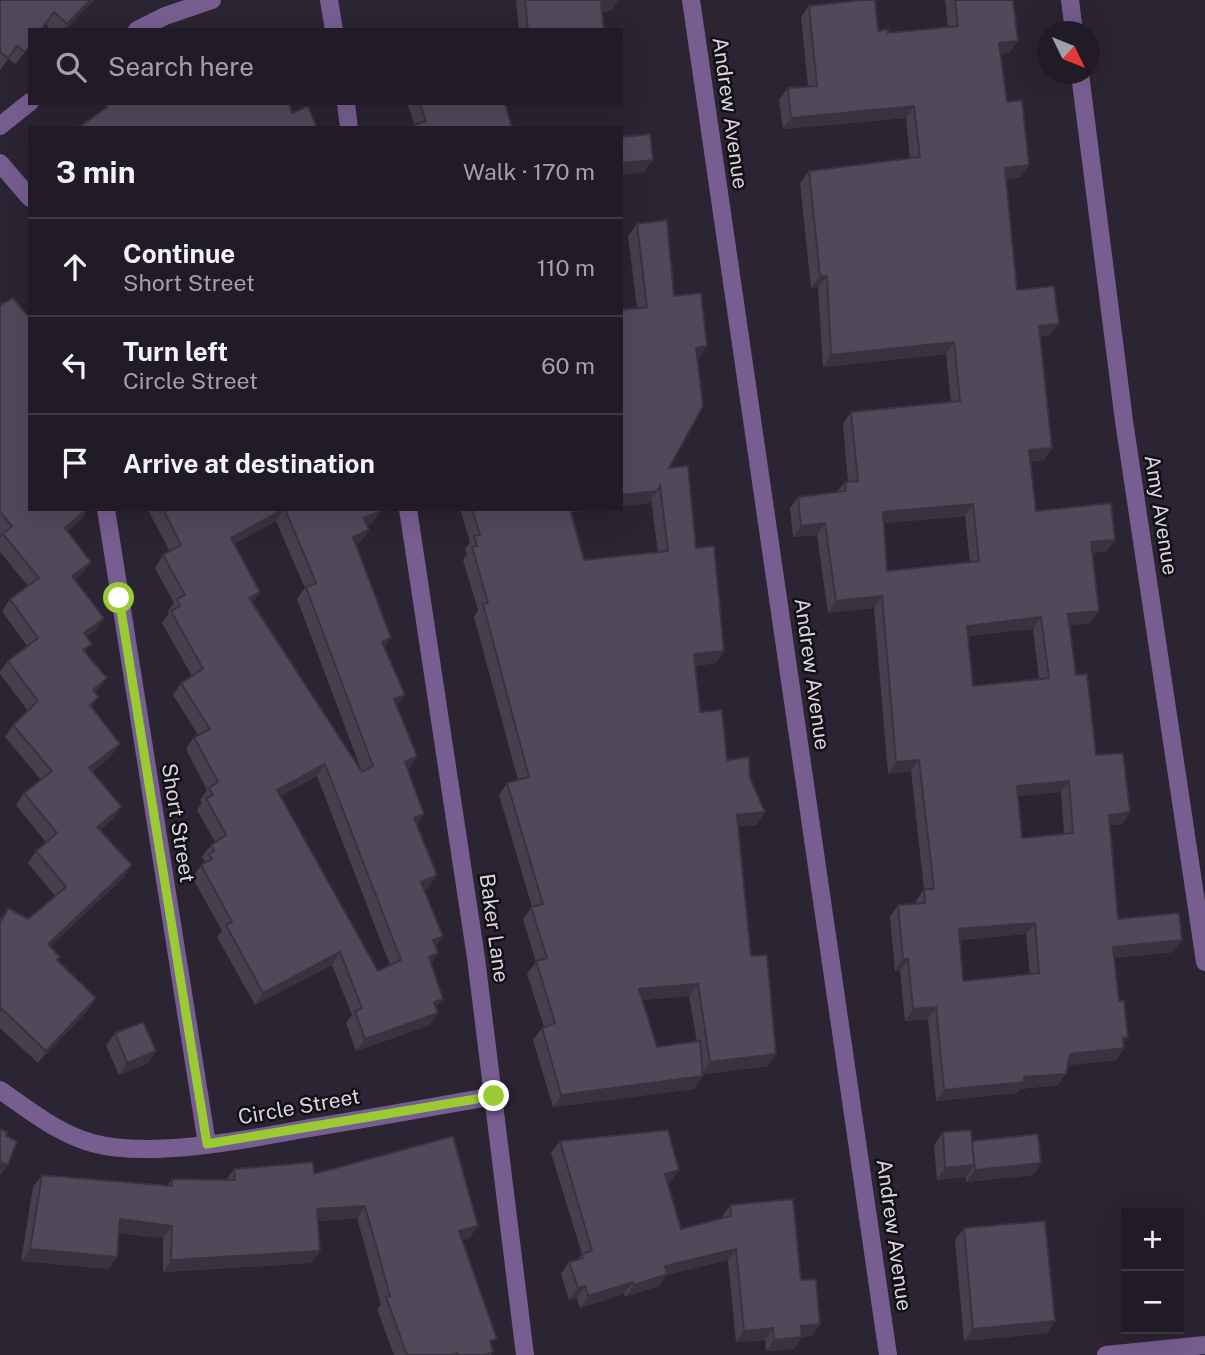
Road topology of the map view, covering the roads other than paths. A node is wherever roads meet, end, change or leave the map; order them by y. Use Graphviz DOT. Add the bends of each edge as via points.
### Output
graph roads {
  1 [pos="212,0"];
  2 [pos="329,0"];
  3 [pos="691,0"];
  4 [pos="1070,0"];
  5 [pos="1073,21"];
  6 [pos="141,28"];
  7 [pos="334,28"];
  8 [pos="1081,84"];
  9 [pos="28,104"];
  10 [pos="346,105"];
  11 [pos="0,126"];
  12 [pos="349,126"];
  13 [pos="0,163"];
  14 [pos="28,196"];
  15 [pos="106,511"];
  16 [pos="408,511"];
  17 [pos="1205,962"];
  18 [pos="0,1090"];
  19 [pos="494,1096"];
  20 [pos="207,1144"];
  21 [pos="1205,1345"];
  22 [pos="525,1355"];
  23 [pos="888,1355"];
  24 [pos="1106,1355"];
  1 -- 6 [label="street"];
  2 -- 7 [label="street"];
  3 -- 23 [label="street, Andrew Avenue"];
  4 -- 5 [label="street"];
  8 -- 17 [label="street, Amy Avenue" via="1124,421"];
  9 -- 11 [label="street"];
  10 -- 12 [label="street"];
  13 -- 14 [label="street"];
  15 -- 20 [label="street, Short Street"];
  16 -- 19 [label="street, Baker Lane"];
  18 -- 20 [label="street, Circle Street" via="56,1129 93,1143 128,1147"];
  19 -- 20 [label="street, Circle Street"];
  19 -- 22 [label="street, Baker Lane"];
  21 -- 24 [label="street"];
}
